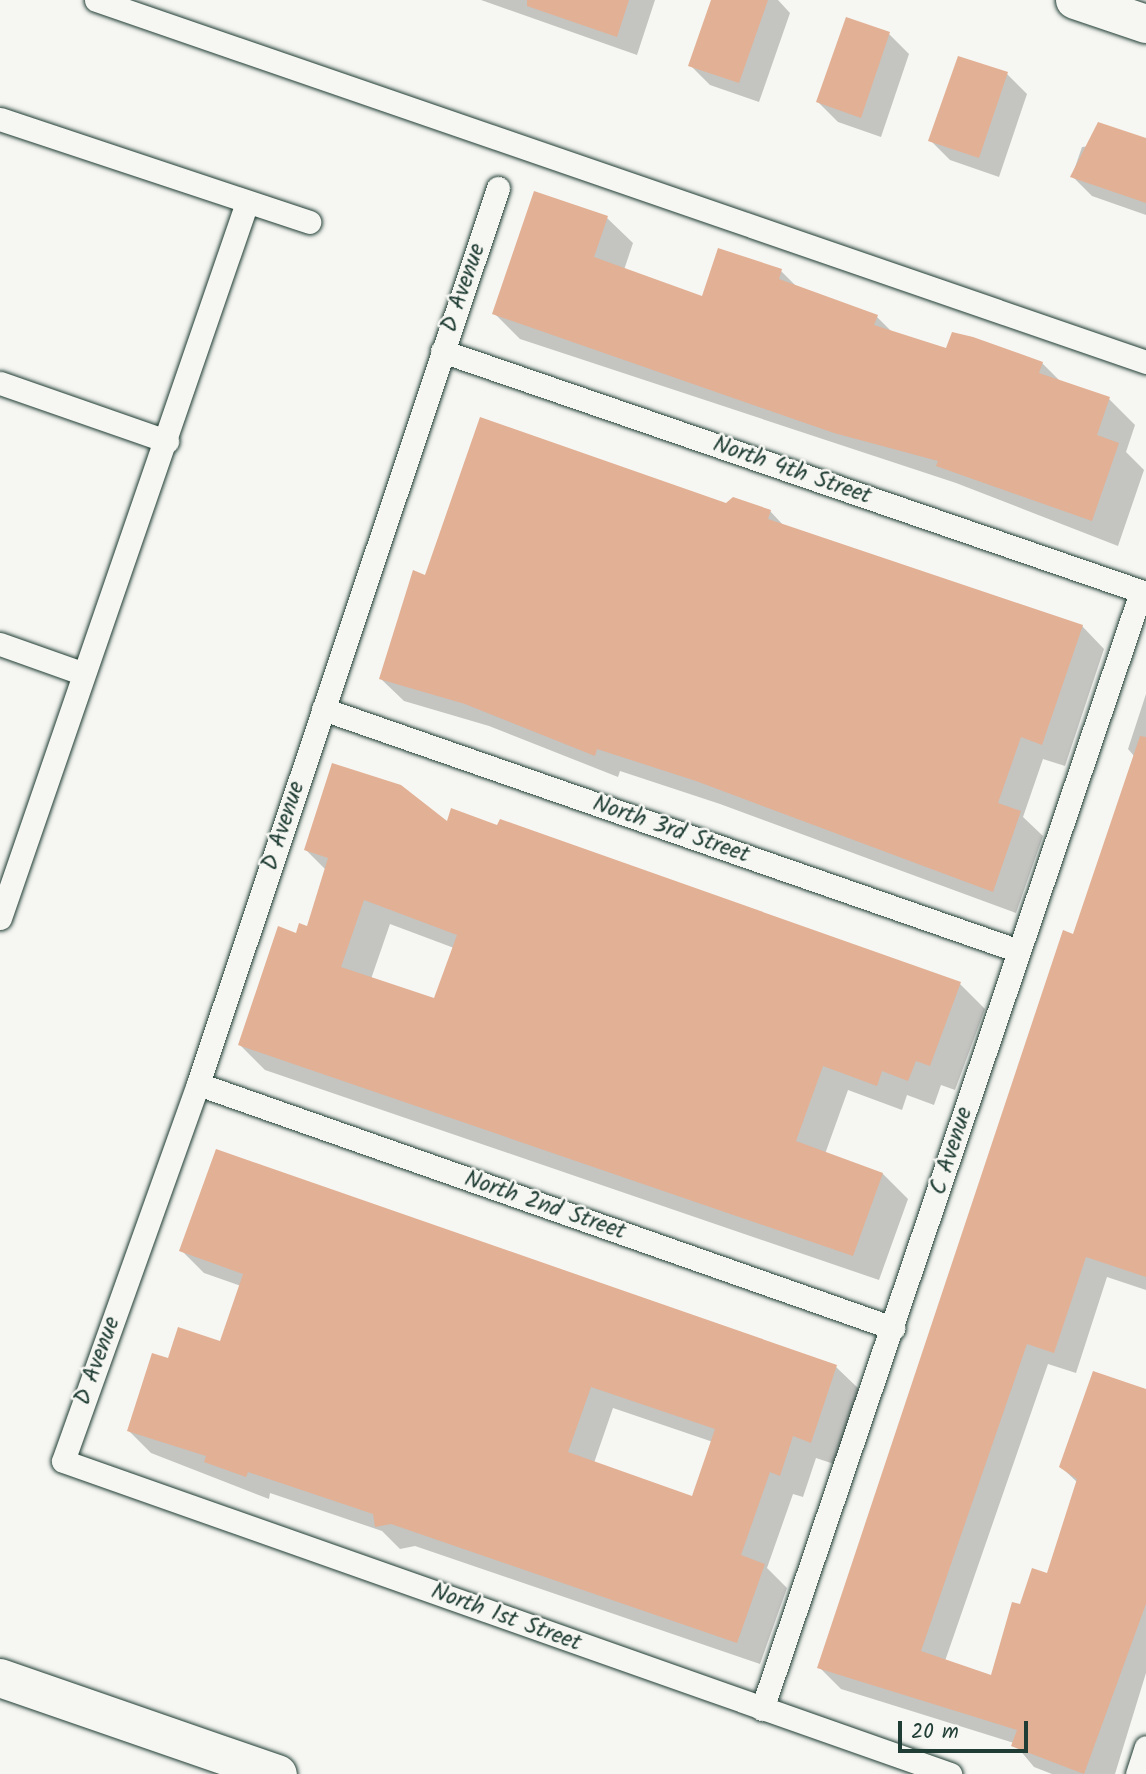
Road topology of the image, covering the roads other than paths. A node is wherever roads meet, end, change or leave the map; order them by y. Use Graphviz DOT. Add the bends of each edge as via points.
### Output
graph roads {
  1 [pos="96,0"];
  2 [pos="1074,0"];
  3 [pos="1146,24"];
  4 [pos="0,119"];
  5 [pos="498,188"];
  6 [pos="246,205"];
  7 [pos="309,222"];
  8 [pos="443,351"];
  9 [pos="1146,362"];
  10 [pos="0,383"];
  11 [pos="167,442"];
  12 [pos="1144,593"];
  13 [pos="0,644"];
  14 [pos="82,673"];
  15 [pos="323,709"];
  16 [pos="1,911"];
  17 [pos="1019,951"];
  18 [pos="198,1084"];
  19 [pos="893,1328"];
  20 [pos="63,1461"];
  21 [pos="0,1678"];
  22 [pos="762,1709"];
  23 [pos="1146,1747"];
  24 [pos="278,1774"];
  25 [pos="950,1774"];
  26 [pos="1137,1774"];
  1 -- 9 [label="lane"];
  2 -- 3 [label="street"];
  4 -- 6 [label="lane"];
  5 -- 8 [label="lane, D Avenue"];
  6 -- 7 [label="lane"];
  6 -- 11 [label="lane"];
  8 -- 12 [label="lane, North 4th Street"];
  8 -- 15 [label="lane, D Avenue"];
  10 -- 11 [label="lane"];
  11 -- 14 [label="lane"];
  12 -- 17 [label="lane, C Avenue"];
  13 -- 14 [label="lane"];
  14 -- 16 [label="lane"];
  15 -- 17 [label="lane, North 3rd Street"];
  15 -- 18 [label="lane, D Avenue"];
  17 -- 19 [label="lane, C Avenue"];
  18 -- 19 [label="lane, North 2nd Street"];
  18 -- 20 [label="lane, D Avenue"];
  19 -- 22 [label="lane, C Avenue"];
  20 -- 22 [label="lane, North 1st Street"];
  21 -- 24 [label="street"];
  22 -- 25 [label="lane, North 1st Street"];
  23 -- 26 [label="lane"];
}
